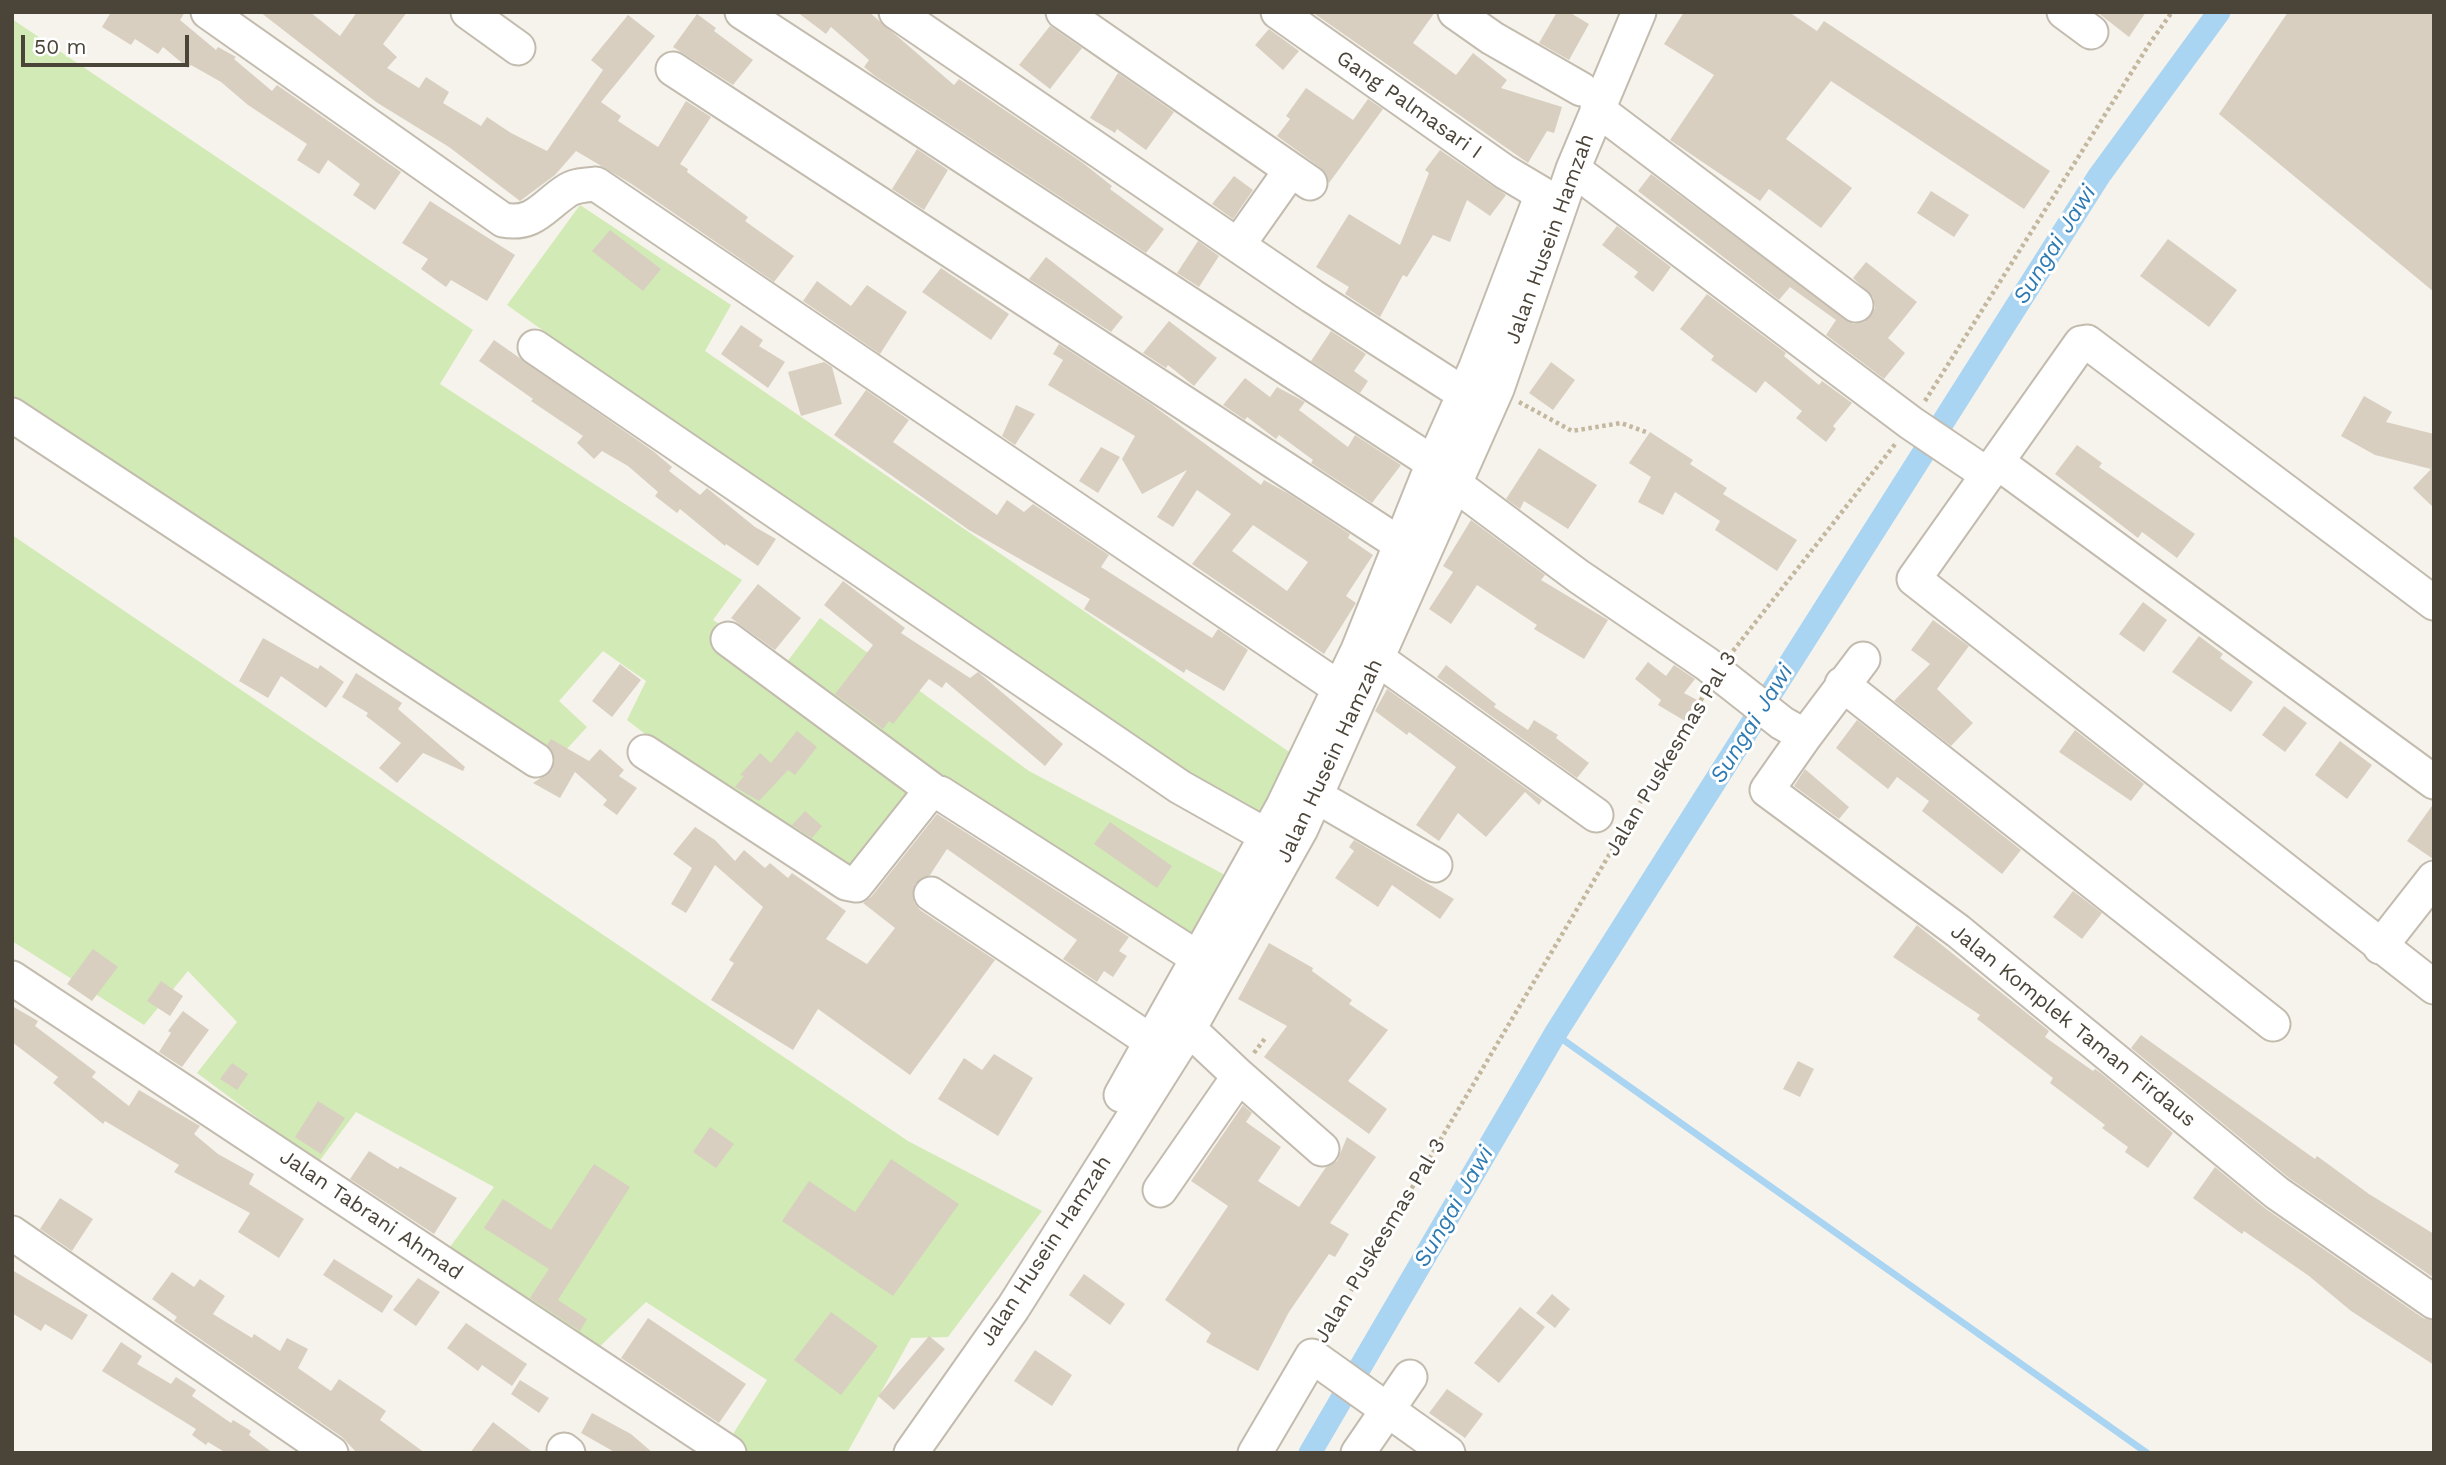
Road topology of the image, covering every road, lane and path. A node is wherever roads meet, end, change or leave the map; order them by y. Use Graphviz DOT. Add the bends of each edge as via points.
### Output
graph roads {
  1 [pos="208,12"];
  2 [pos="468,12"];
  3 [pos="741,12"];
  4 [pos="896,12"];
  5 [pos="1063,12"];
  6 [pos="1278,12"];
  7 [pos="1455,12"];
  8 [pos="1612,12"];
  9 [pos="1639,12"];
  10 [pos="2064,12"];
  11 [pos="2172,12"];
  12 [pos="2091,32"];
  13 [pos="518,48"];
  14 [pos="673,69"];
  15 [pos="1589,99"];
  16 [pos="1573,169"];
  17 [pos="1542,194"];
  18 [pos="1238,245"];
  19 [pos="1856,304"];
  20 [pos="535,347"];
  21 [pos="1484,382"];
  22 [pos="12,415"];
  23 [pos="1917,427"];
  24 [pos="1646,432"];
  25 [pos="1992,468"];
  26 [pos="1444,474"];
  27 [pos="1400,544"];
  28 [pos="2434,603"];
  29 [pos="728,639"];
  30 [pos="1378,659"];
  31 [pos="1863,659"];
  32 [pos="1726,680"];
  33 [pos="1842,684"];
  34 [pos="1339,688"];
  35 [pos="1794,729"];
  36 [pos="645,752"];
  37 [pos="536,760"];
  38 [pos="2434,782"];
  39 [pos="935,792"];
  40 [pos="1316,796"];
  41 [pos="1596,815"];
  42 [pos="1267,835"];
  43 [pos="1435,865"];
  44 [pos="2434,878"];
  45 [pos="931,894"];
  46 [pos="2380,947"];
  47 [pos="1210,965"];
  48 [pos="12,978"];
  49 [pos="2434,987"];
  50 [pos="2273,1024"];
  51 [pos="1189,1029"];
  52 [pos="1152,1042"];
  53 [pos="1239,1076"];
  54 [pos="1322,1149"];
  55 [pos="1160,1190"];
  56 [pos="12,1233"];
  57 [pos="2434,1302"];
  58 [pos="1319,1361"];
  59 [pos="1410,1377"];
  60 [pos="1390,1409"];
  61 [pos="331,1453"];
  62 [pos="729,1453"];
  63 [pos="884,1453"];
  64 [pos="911,1453"];
  65 [pos="1255,1453"];
  66 [pos="1358,1453"];
  67 [pos="1448,1453"];
  1 -- 34 [label="street" via="503,220 531,219 565,192 596,184"];
  2 -- 13 [label="street"];
  3 -- 26 [label="street"];
  4 -- 18 [label="street"];
  5 -- 18 [label="street" via="1300,177"];
  6 -- 17 [label="street, Gang Palmasari I"];
  7 -- 15 [label="street"];
  8 -- 15 [label="street, Jalan Husein Hamzah"];
  9 -- 15 [label="street, Jalan Husein Hamzah"];
  10 -- 12 [label="street"];
  11 -- 23 [label="path, Jalan Puskesmas Pal 3"];
  14 -- 27 [label="street"];
  15 -- 16 [label="street, Jalan Husein Hamzah"];
  15 -- 17 [label="street, Jalan Husein Hamzah"];
  15 -- 19 [label="street"];
  16 -- 21 [label="street, Jalan Husein Hamzah"];
  16 -- 23 [label="street"];
  17 -- 21 [label="street, Jalan Husein Hamzah"];
  18 -- 21 [label="street"];
  20 -- 42 [label="street" via="1181,786"];
  21 -- 24 [label="path" via="1572,431 1621,423"];
  21 -- 26 [label="street, Jalan Husein Hamzah"];
  22 -- 37 [label="street"];
  23 -- 25 [label="street" via="1959,458"];
  23 -- 32 [label="path, Jalan Puskesmas Pal 3"];
  25 -- 28 [label="street" via="2081,343 2087,342"];
  25 -- 38 [label="street"];
  25 -- 46 [label="street" via="1914,579"];
  26 -- 27 [label="street, Jalan Husein Hamzah"];
  26 -- 30 [label="street, Jalan Husein Hamzah"];
  26 -- 32 [label="street" via="1577,576"];
  27 -- 34 [label="street, Jalan Husein Hamzah"];
  29 -- 39 [label="street"];
  30 -- 40 [label="street, Jalan Husein Hamzah"];
  30 -- 41 [label="street"];
  31 -- 33 [label="street"];
  32 -- 35 [label="street"];
  32 -- 58 [label="path, Jalan Puskesmas Pal 3"];
  33 -- 35 [label="street"];
  33 -- 50 [label="street"];
  34 -- 42 [label="street, Jalan Husein Hamzah"];
  35 -- 57 [label="street, Jalan Komplek Taman Firdaus" via="1767,790 1958,931 2277,1193"];
  36 -- 39 [label="street" via="846,883 856,885 929,793"];
  39 -- 47 [label="street"];
  40 -- 43 [label="street"];
  40 -- 47 [label="street, Jalan Husein Hamzah" via="1288,854"];
  42 -- 47 [label="street, Jalan Husein Hamzah"];
  44 -- 46 [label="street"];
  45 -- 52 [label="street"];
  46 -- 49 [label="street"];
  47 -- 51 [label="street, Jalan Husein Hamzah"];
  47 -- 52 [label="street, Jalan Husein Hamzah"];
  48 -- 62 [label="street, Jalan Tabrani Ahmad"];
  51 -- 53 [label="street"];
  51 -- 64 [label="street, Jalan Husein Hamzah" via="1013,1308"];
  52 -- 63 [label="street, Jalan Husein Hamzah" via="1001,1285"];
  53 -- 54 [label="street"];
  53 -- 55 [label="street"];
  56 -- 61 [label="street"];
  58 -- 60 [label="street"];
  58 -- 65 [label="street, Jalan Puskesmas Pal 3"];
  59 -- 60 [label="street"];
  60 -- 66 [label="street"];
  60 -- 67 [label="street"];
}
